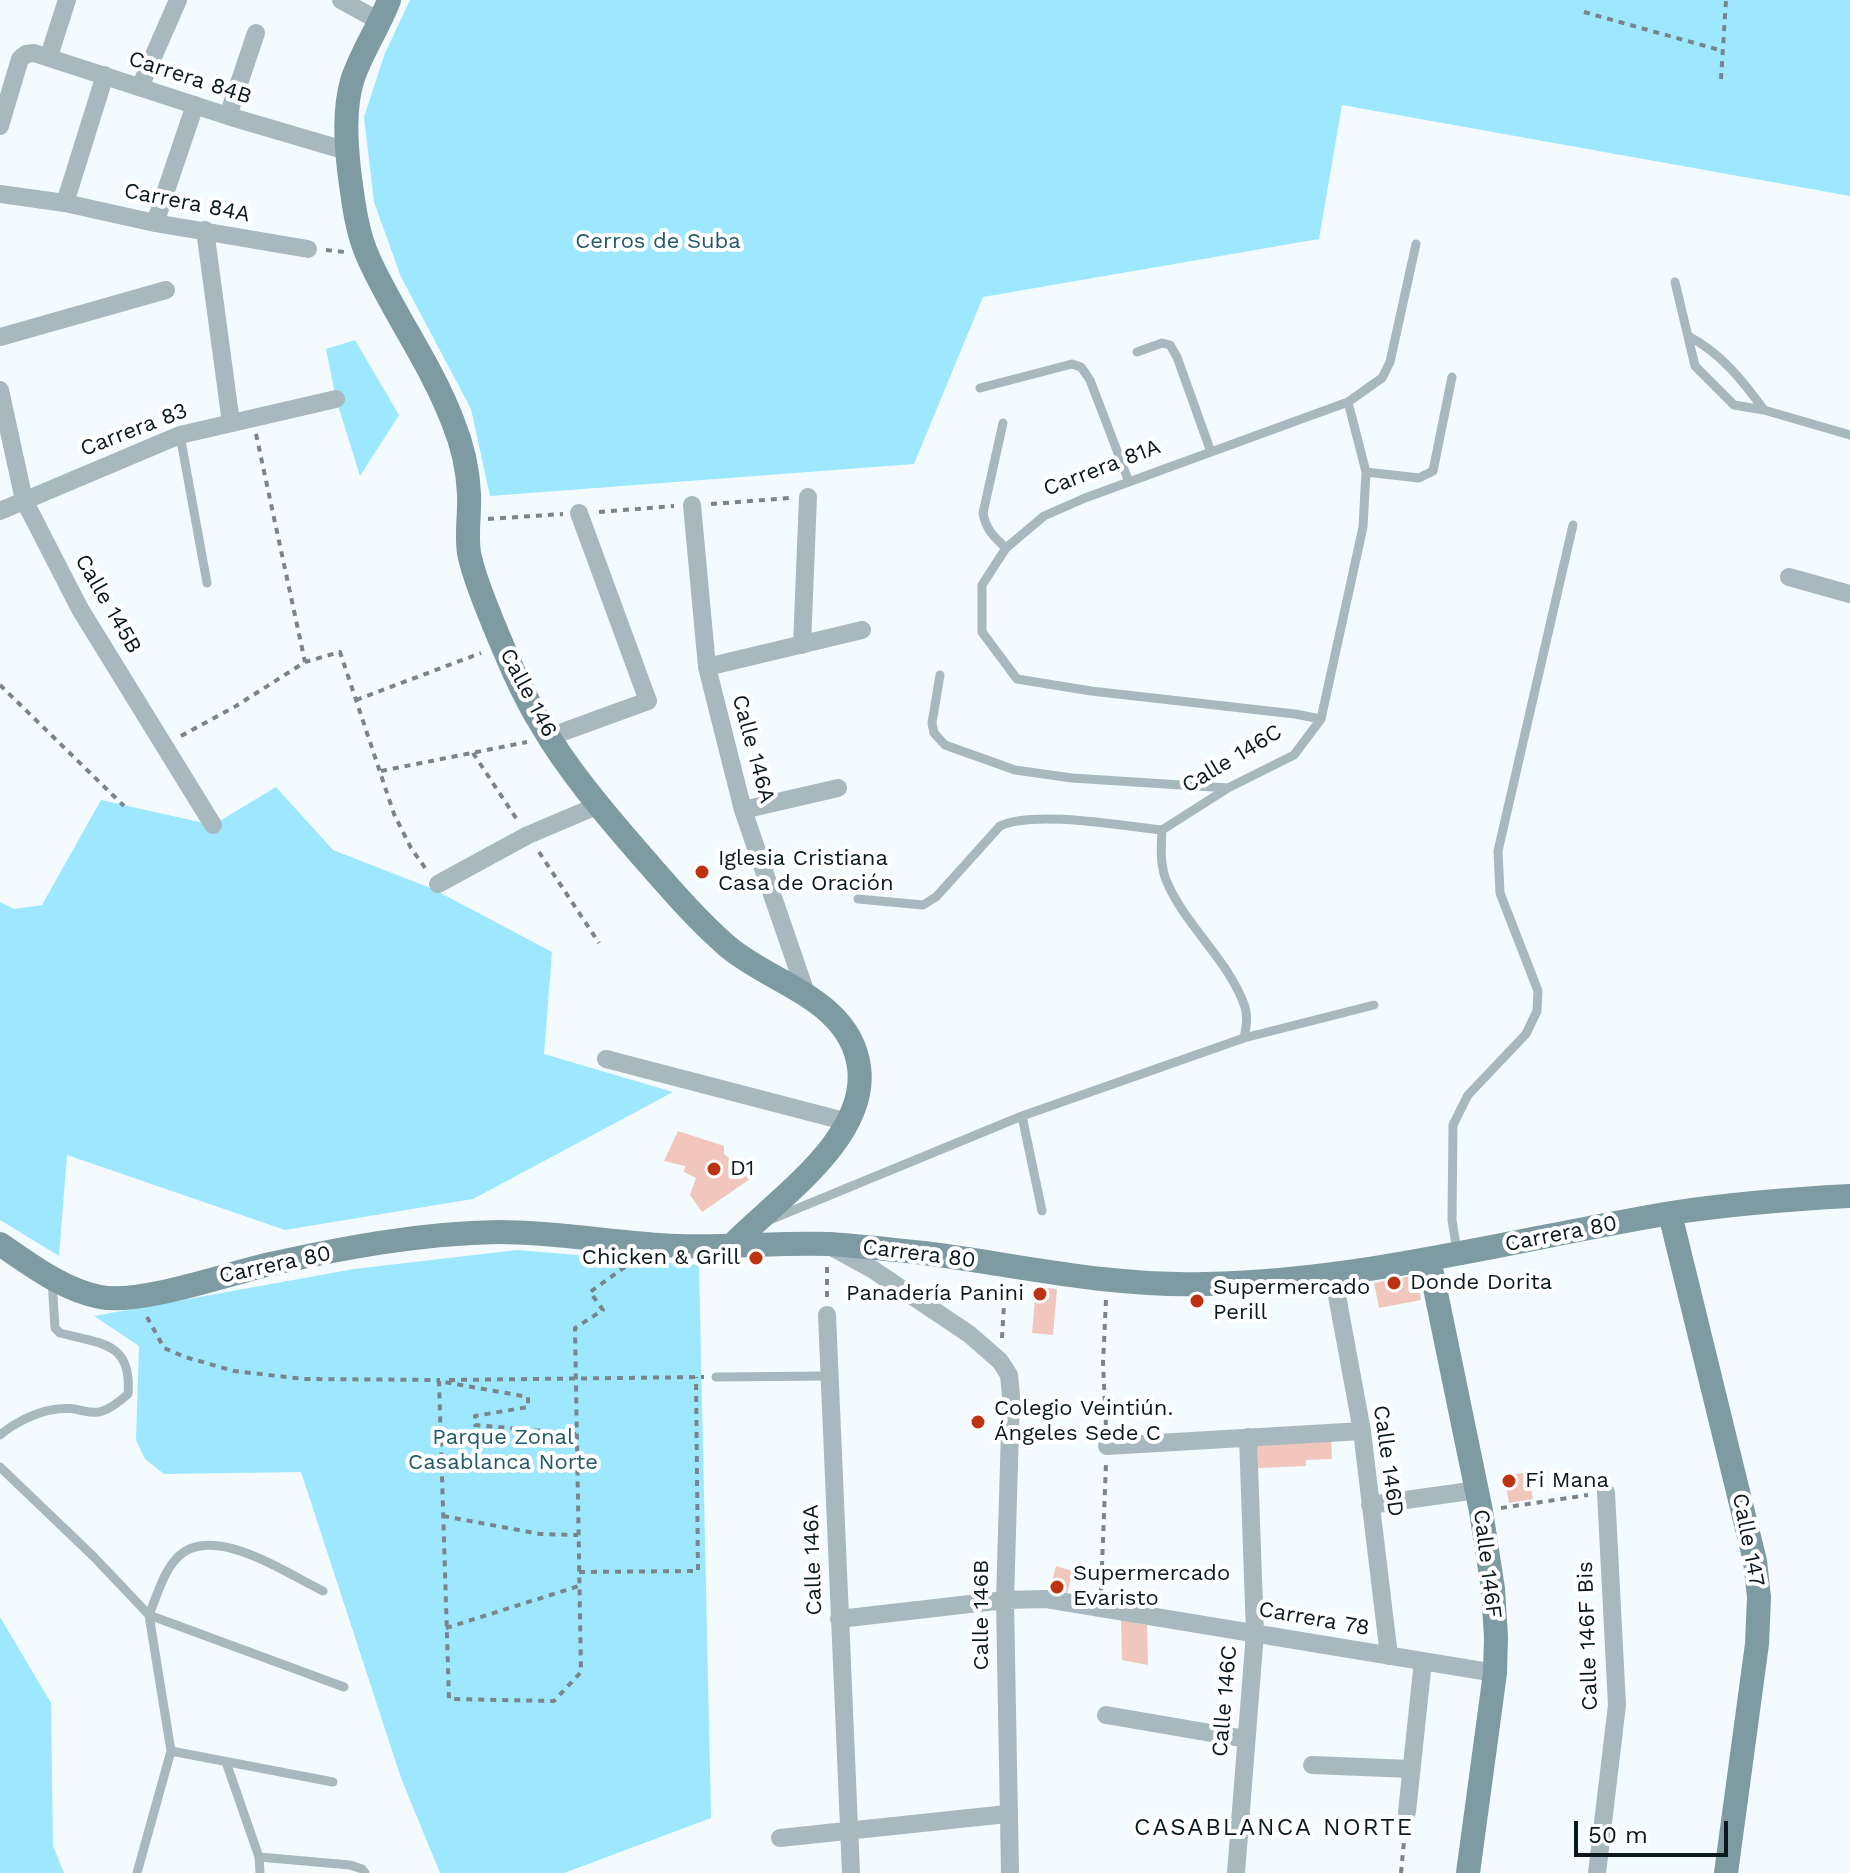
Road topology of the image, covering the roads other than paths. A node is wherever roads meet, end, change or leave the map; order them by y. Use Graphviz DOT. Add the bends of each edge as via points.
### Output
graph roads {
  1 [pos="67,0"];
  2 [pos="178,0"];
  3 [pos="341,0"];
  4 [pos="385,11"];
  5 [pos="256,33"];
  6 [pos="49,56"];
  7 [pos="105,75"];
  8 [pos="140,87"];
  9 [pos="195,105"];
  10 [pos="228,116"];
  11 [pos="0,126"];
  12 [pos="347,151"];
  13 [pos="0,194"];
  14 [pos="65,203"];
  15 [pos="155,223"];
  16 [pos="205,230"];
  17 [pos="1416,244"];
  18 [pos="308,249"];
  19 [pos="1675,282"];
  20 [pos="166,290"];
  21 [pos="1688,336"];
  22 [pos="0,337"];
  23 [pos="1137,352"];
  24 [pos="1452,377"];
  25 [pos="980,388"];
  26 [pos="0,390"];
  27 [pos="336,399"];
  28 [pos="1348,402"];
  29 [pos="1764,410"];
  30 [pos="231,423"];
  31 [pos="1003,423"];
  32 [pos="180,435"];
  33 [pos="1850,435"];
  34 [pos="1211,452"];
  35 [pos="1366,472"];
  36 [pos="1129,482"];
  37 [pos="808,497"];
  38 [pos="24,500"];
  39 [pos="692,505"];
  40 [pos="0,511"];
  41 [pos="579,513"];
  42 [pos="1573,525"];
  43 [pos="1006,548"];
  44 [pos="1789,577"];
  45 [pos="207,583"];
  46 [pos="1850,594"];
  47 [pos="862,630"];
  48 [pos="802,645"];
  49 [pos="707,667"];
  50 [pos="940,675"];
  51 [pos="1321,719"];
  52 [pos="549,737"];
  53 [pos="838,788"];
  54 [pos="1228,788"];
  55 [pos="599,805"];
  56 [pos="743,810"];
  57 [pos="213,825"];
  58 [pos="1162,830"];
  59 [pos="438,884"];
  60 [pos="858,899"];
  61 [pos="807,996"];
  62 [pos="1374,1005"];
  63 [pos="1244,1038"];
  64 [pos="606,1059"];
  65 [pos="1022,1116"];
  66 [pos="848,1122"];
  67 [pos="1850,1196"];
  68 [pos="1042,1211"];
  69 [pos="1670,1214"];
  70 [pos="747,1229"];
  71 [pos="0,1244"];
  72 [pos="826,1244"];
  73 [pos="730,1247"];
  74 [pos="1458,1254"];
  75 [pos="1429,1259"];
  76 [pos="1333,1274"];
  77 [pos="52,1278"];
  78 [pos="827,1315"];
  79 [pos="829,1376"];
  80 [pos="716,1377"];
  81 [pos="1362,1431"];
  82 [pos="0,1435"];
  83 [pos="1248,1437"];
  84 [pos="1107,1446"];
  85 [pos="0,1467"];
  86 [pos="1606,1492"];
  87 [pos="1479,1500"];
  88 [pos="1370,1505"];
  89 [pos="323,1591"];
  90 [pos="1005,1600"];
  91 [pos="149,1615"];
  92 [pos="839,1619"];
  93 [pos="1255,1633"];
  94 [pos="1389,1656"];
  95 [pos="1423,1661"];
  96 [pos="1495,1673"];
  97 [pos="344,1687"];
  98 [pos="1106,1715"];
  99 [pos="1246,1739"];
  100 [pos="171,1751"];
  101 [pos="226,1762"];
  102 [pos="1312,1765"];
  103 [pos="1410,1769"];
  104 [pos="333,1782"];
  105 [pos="1407,1812"];
  106 [pos="1007,1814"];
  107 [pos="848,1831"];
  108 [pos="780,1838"];
  109 [pos="259,1857"];
  110 [pos="137,1873"];
  111 [pos="260,1873"];
  112 [pos="365,1873"];
  113 [pos="851,1873"];
  114 [pos="1010,1873"];
  115 [pos="1236,1873"];
  116 [pos="1468,1873"];
  117 [pos="1597,1873"];
  118 [pos="1726,1873"];
  1 -- 6 [label="street"];
  2 -- 8 [label="street"];
  3 -- 4 [label="street"];
  4 -- 12 [label="street, Calle 146" via="353,79"];
  5 -- 10 [label="street"];
  6 -- 7 [label="street, Carrera 84B"];
  6 -- 11 [label="street, Carrera 84B" via="34,53 20,59"];
  7 -- 8 [label="street, Carrera 84B"];
  7 -- 14 [label="street"];
  8 -- 9 [label="street, Carrera 84B"];
  9 -- 10 [label="street, Carrera 84B"];
  9 -- 15 [label="street"];
  10 -- 12 [label="street, Carrera 84B"];
  12 -- 52 [label="street, Calle 146" via="367,254 453,421 465,459 469,550 477,582 502,646"];
  13 -- 14 [label="street, Carrera 84A"];
  14 -- 15 [label="street, Carrera 84A"];
  15 -- 16 [label="street, Carrera 84A"];
  16 -- 18 [label="street, Carrera 84A"];
  16 -- 30 [label="street"];
  17 -- 28 [label="lane, Carrera 81A" via="1390,362 1382,378"];
  19 -- 21 [label="lane"];
  20 -- 22 [label="street"];
  21 -- 29 [label="lane" via="1703,343 1742,380"];
  21 -- 29 [label="lane" via="1695,366 1734,405"];
  23 -- 34 [label="lane" via="1170,345"];
  24 -- 35 [label="lane" via="1433,471 1419,478"];
  25 -- 36 [label="lane" via="1072,364 1081,367"];
  26 -- 38 [label="street, Calle 145B"];
  27 -- 30 [label="street, Carrera 83"];
  28 -- 34 [label="lane, Carrera 81A"];
  28 -- 35 [label="lane, Calle 146C"];
  29 -- 33 [label="lane"];
  30 -- 32 [label="street, Carrera 83"];
  31 -- 43 [label="lane" via="983,513 992,535"];
  32 -- 38 [label="street, Carrera 83"];
  32 -- 45 [label="lane"];
  34 -- 36 [label="lane, Carrera 81A"];
  35 -- 51 [label="lane, Calle 146C" via="1363,527"];
  36 -- 43 [label="lane, Carrera 81A" via="1044,516"];
  37 -- 48 [label="street"];
  38 -- 40 [label="street, Carrera 83"];
  38 -- 57 [label="street, Calle 145B" via="80,609"];
  39 -- 49 [label="street, Calle 146A"];
  41 -- 52 [label="street" via="648,701"];
  42 -- 74 [label="lane" via="1498,851 1500,893 1538,991 1537,1011 1526,1034 1468,1095 1453,1125 1452,1220"];
  43 -- 51 [label="lane, Carrera 81A" via="982,585 982,632 1017,679"];
  44 -- 46 [label="street"];
  47 -- 48 [label="street"];
  48 -- 49 [label="street"];
  49 -- 56 [label="street, Calle 146A"];
  50 -- 54 [label="lane" via="932,723 945,745 1015,770"];
  51 -- 54 [label="lane, Calle 146C" via="1294,755"];
  52 -- 55 [label="street, Calle 146"];
  53 -- 56 [label="street"];
  54 -- 58 [label="lane, Calle 146C"];
  55 -- 59 [label="street" via="528,835"];
  55 -- 61 [label="street, Calle 146" via="713,933"];
  56 -- 61 [label="street, Calle 146A"];
  58 -- 60 [label="lane" via="1014,820 1000,826 923,905"];
  58 -- 63 [label="lane" via="1166,879 1235,987 1245,1009"];
  61 -- 66 [label="street, Calle 146" via="829,1012 854,1045 860,1084"];
  62 -- 63 [label="lane"];
  63 -- 65 [label="lane"];
  64 -- 66 [label="street"];
  65 -- 68 [label="lane"];
  65 -- 70 [label="lane"];
  66 -- 70 [label="street, Calle 146" via="811,1170"];
  67 -- 69 [label="street, Carrera 80" via="1755,1201"];
  69 -- 74 [label="street, Carrera 80"];
  69 -- 118 [label="street, Calle 147" via="1755,1561 1759,1597"];
  70 -- 73 [label="street, Calle 146"];
  71 -- 77 [label="street, Carrera 80"];
  72 -- 73 [label="street, Carrera 80"];
  72 -- 76 [label="street, Carrera 80" via="1159,1285"];
  72 -- 90 [label="street, Calle 146B" via="957,1326 1000,1361 1009,1375"];
  73 -- 77 [label="street, Carrera 80" via="497,1232 392,1240 144,1295 101,1298"];
  74 -- 75 [label="street, Carrera 80"];
  75 -- 76 [label="street, Carrera 80"];
  75 -- 87 [label="street, Calle 146F"];
  76 -- 81 [label="street, Calle 146D"];
  77 -- 82 [label="lane" via="55,1328 108,1345 123,1358 130,1374 128,1394 98,1415 52,1410"];
  78 -- 79 [label="street, Calle 146A"];
  79 -- 80 [label="lane"];
  79 -- 92 [label="street, Calle 146A"];
  81 -- 83 [label="street"];
  81 -- 88 [label="street, Calle 146D"];
  83 -- 84 [label="street"];
  83 -- 93 [label="street, Calle 146C"];
  85 -- 91 [label="lane"];
  86 -- 117 [label="street, Calle 146F Bis" via="1617,1705"];
  87 -- 88 [label="street"];
  87 -- 96 [label="street, Calle 146F" via="1493,1589"];
  88 -- 94 [label="street, Calle 146D"];
  89 -- 91 [label="lane" via="231,1547 206,1544 174,1560"];
  90 -- 92 [label="street, Carrera 78"];
  90 -- 93 [label="street, Carrera 78" via="1046,1599"];
  90 -- 106 [label="street, Calle 146B"];
  91 -- 97 [label="lane"];
  91 -- 100 [label="lane"];
  92 -- 107 [label="street, Calle 146A"];
  93 -- 94 [label="street, Carrera 78"];
  93 -- 99 [label="street, Calle 146C"];
  94 -- 95 [label="street, Carrera 78"];
  95 -- 96 [label="street, Carrera 78"];
  95 -- 103 [label="street"];
  96 -- 116 [label="street, Calle 146F"];
  98 -- 99 [label="street"];
  99 -- 115 [label="street, Calle 146C"];
  100 -- 101 [label="lane"];
  100 -- 110 [label="lane"];
  101 -- 104 [label="lane"];
  101 -- 109 [label="lane"];
  102 -- 103 [label="street"];
  103 -- 105 [label="street"];
  106 -- 107 [label="street"];
  106 -- 114 [label="street, Calle 146B"];
  107 -- 108 [label="street"];
  107 -- 113 [label="street, Calle 146A"];
  109 -- 111 [label="lane"];
  109 -- 112 [label="lane" via="350,1865"];
}
